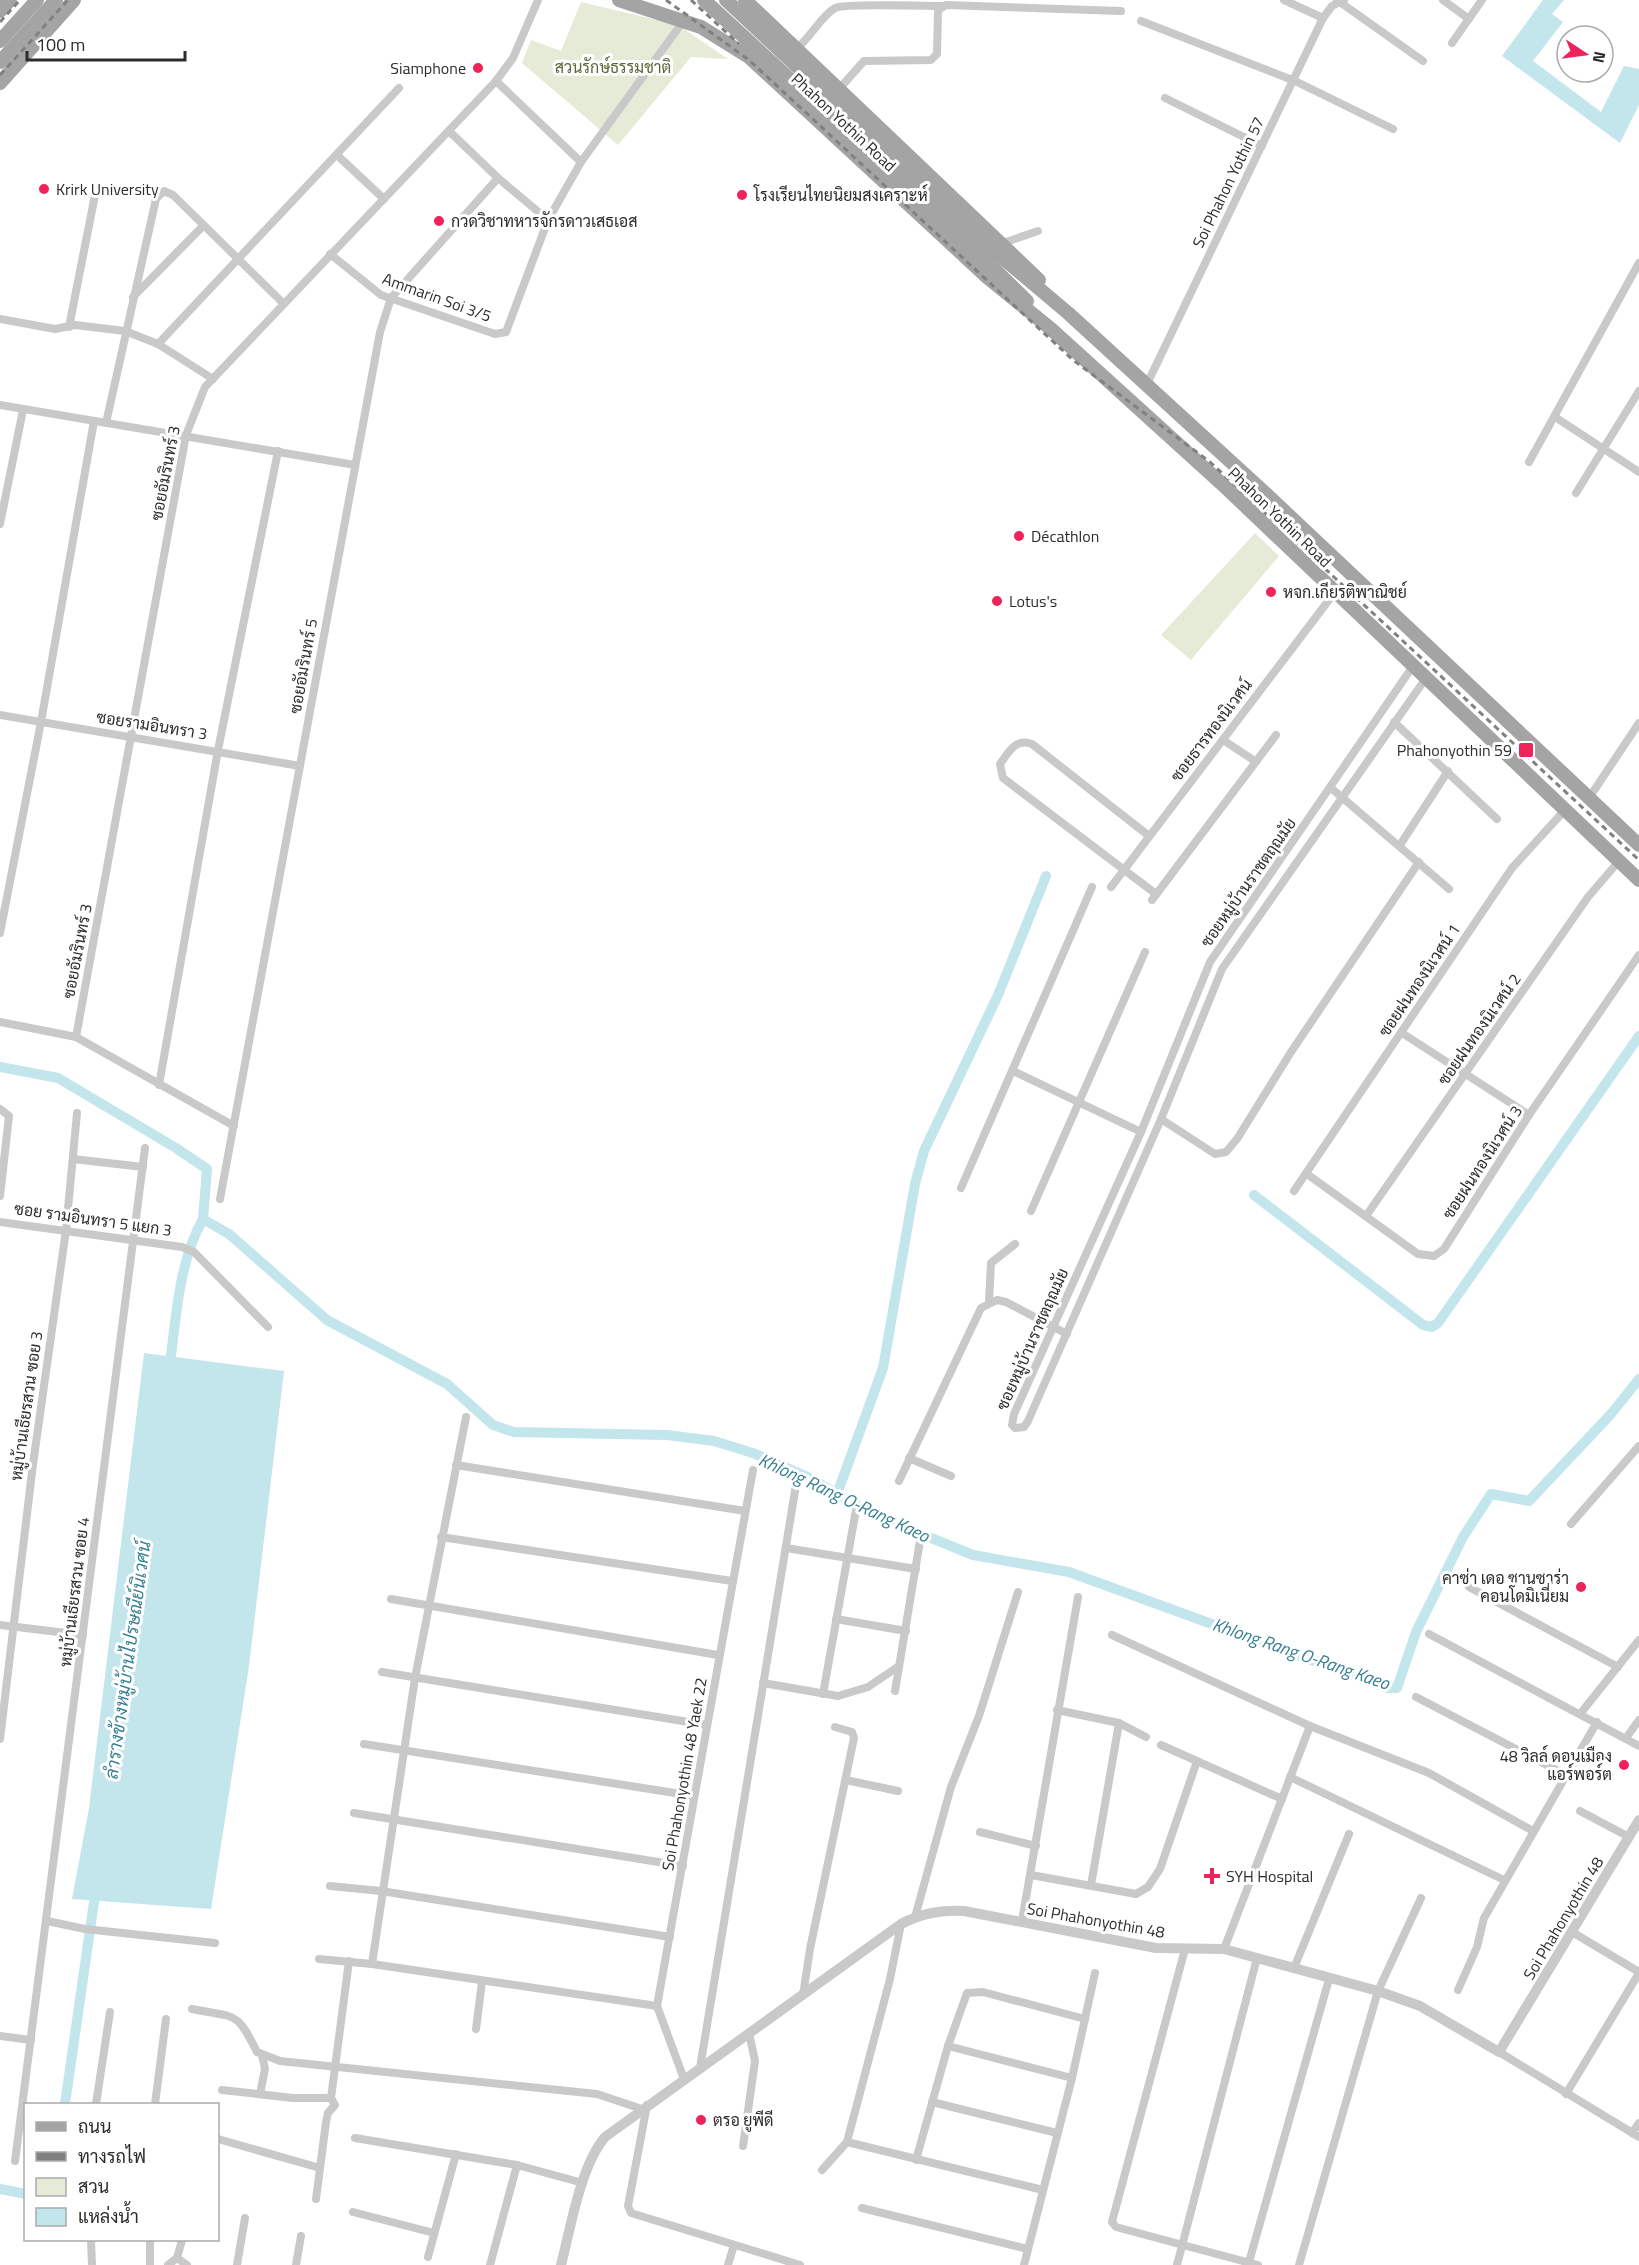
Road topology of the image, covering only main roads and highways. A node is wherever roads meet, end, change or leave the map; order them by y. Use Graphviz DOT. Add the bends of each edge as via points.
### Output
graph roads {
  1 [pos="10,0"];
  2 [pos="37,0"];
  3 [pos="56,0"];
  4 [pos="74,0"];
  5 [pos="619,0"];
  6 [pos="704,0"];
  7 [pos="726,0"];
  8 [pos="746,0"];
  9 [pos="637,3"];
  10 [pos="0,11"];
  11 [pos="8,39"];
  12 [pos="0,62"];
  13 [pos="0,83"];
  14 [pos="1068,313"];
  15 [pos="1051,329"];
  16 [pos="1639,845"];
  17 [pos="1639,879"];
  1 -- 10 [label="main road"];
  2 -- 11 [label="main road"];
  3 -- 11 [label="main road"];
  4 -- 13 [label="main road"];
  5 -- 9 [label="main road, Phahon Yothin Road"];
  6 -- 15 [label="main road, Phahon Yothin Road" via="994,268"];
  7 -- 14 [label="main road, Phahon Yothin Road" via="998,254"];
  8 -- 14 [label="main road, Phahon Yothin Road" via="1003,243"];
  9 -- 15 [label="main road, Phahon Yothin Road" via="713,33 748,57 987,277"];
  11 -- 12 [label="main road"];
  14 -- 16 [label="main road, Phahon Yothin Road"];
  15 -- 17 [label="main road, Phahon Yothin Road" via="1222,484"];
}
